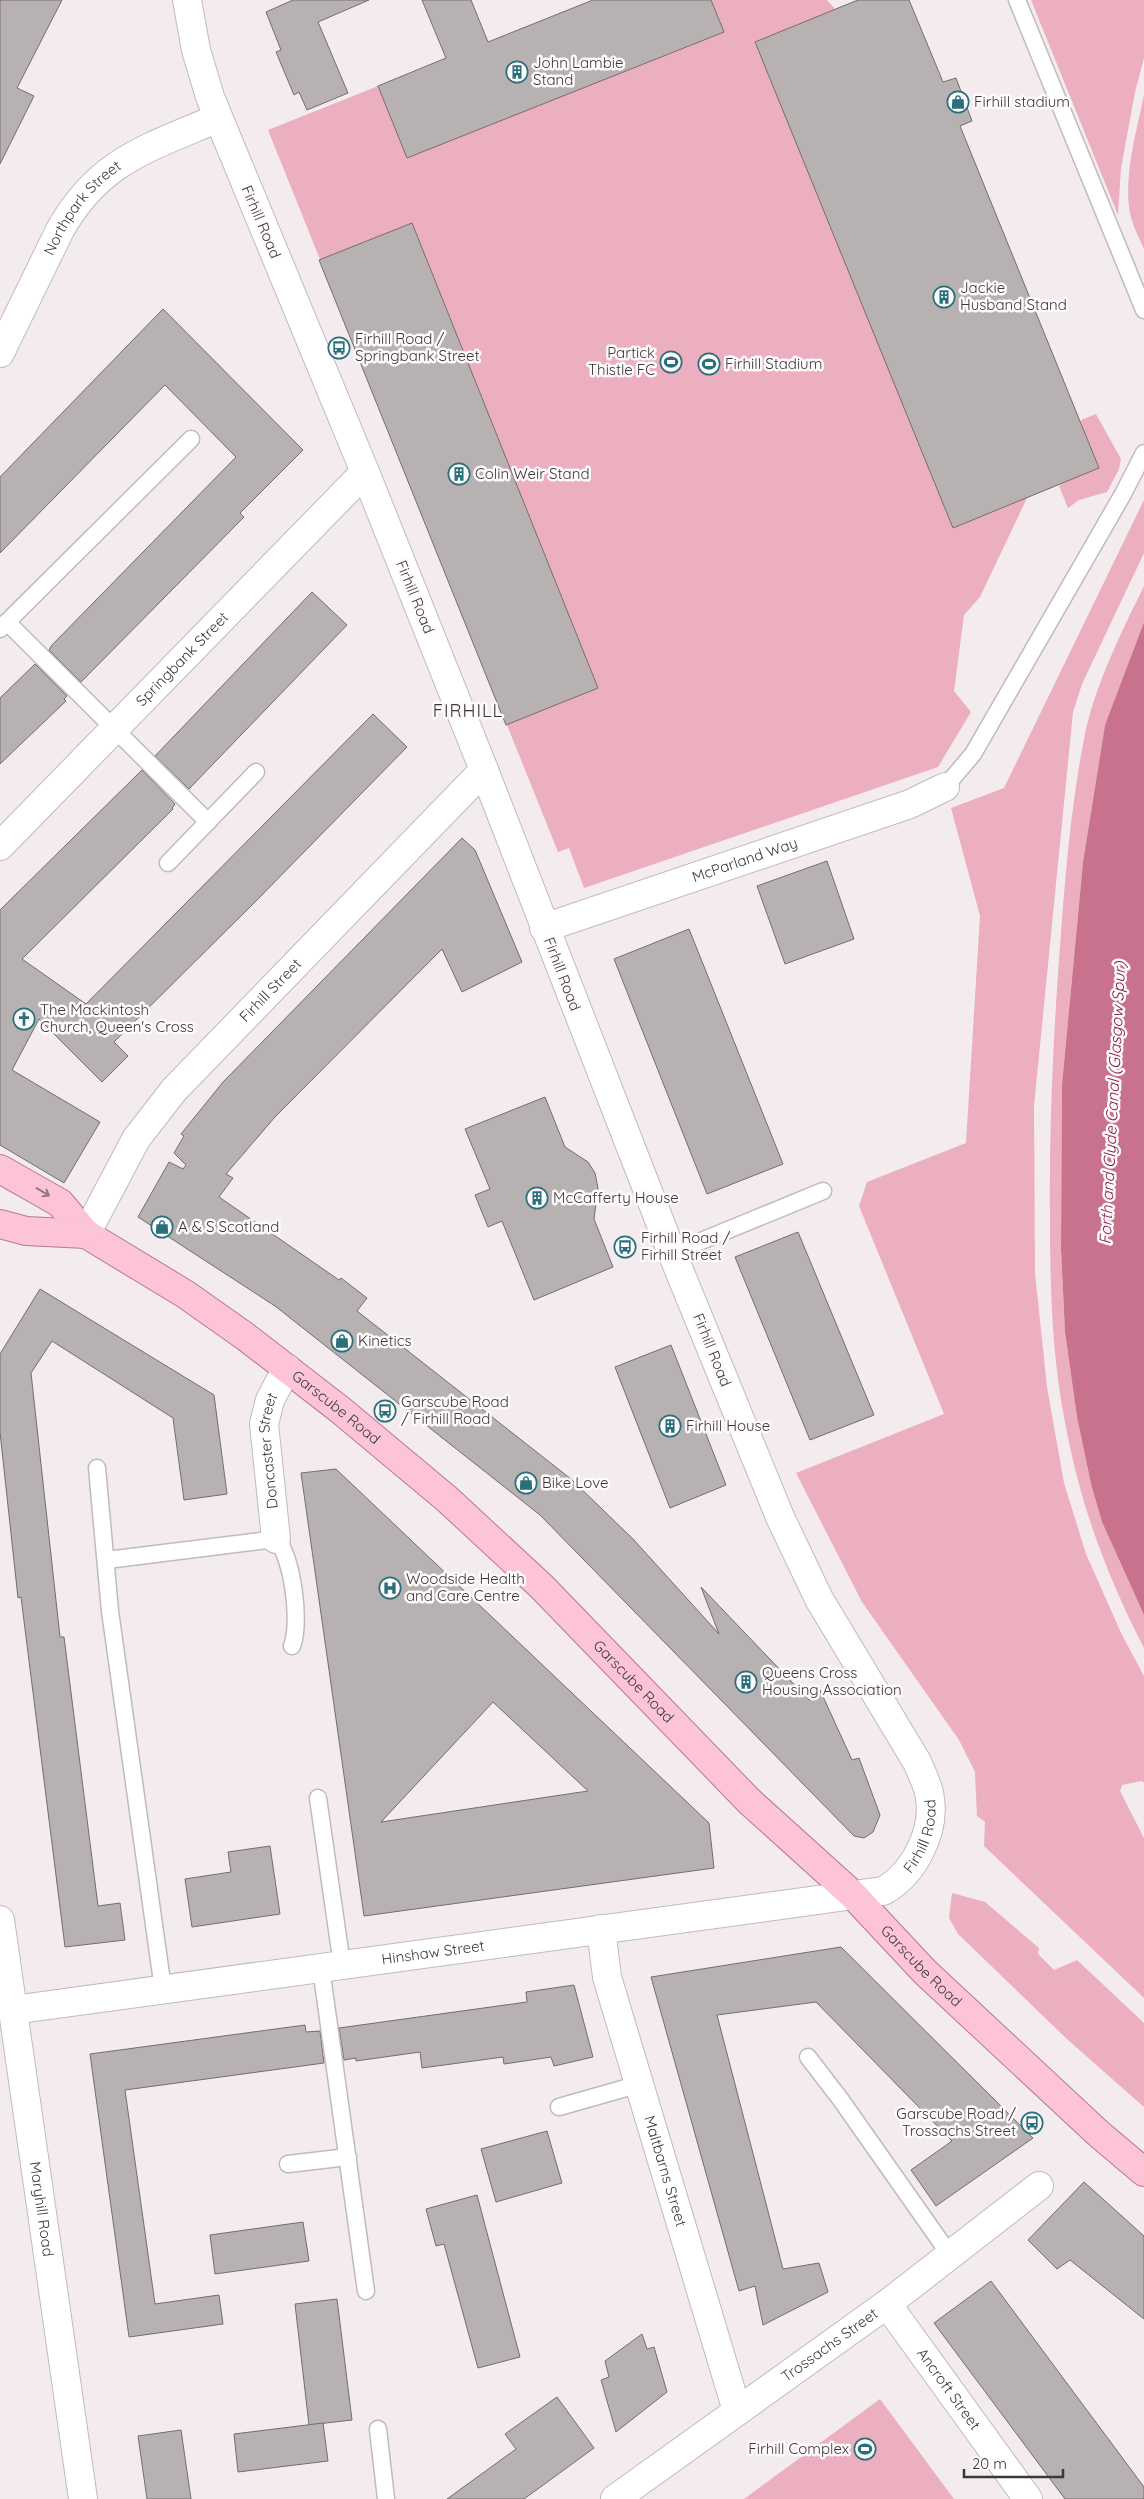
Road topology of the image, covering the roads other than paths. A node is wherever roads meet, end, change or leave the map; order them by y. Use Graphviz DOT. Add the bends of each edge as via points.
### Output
graph roads {
  1 [pos="187,0"];
  2 [pos="1017,0"];
  3 [pos="218,118"];
  4 [pos="1144,310"];
  5 [pos="0,353"];
  6 [pos="191,439"];
  7 [pos="1144,453"];
  8 [pos="365,472"];
  9 [pos="4,625"];
  10 [pos="113,728"];
  11 [pos="484,770"];
  12 [pos="256,772"];
  13 [pos="945,787"];
  14 [pos="208,822"];
  15 [pos="0,846"];
  16 [pos="168,863"];
  17 [pos="544,928"];
  18 [pos="0,1169"];
  19 [pos="823,1190"];
  20 [pos="0,1224"];
  21 [pos="86,1234"];
  22 [pos="672,1253"];
  23 [pos="286,1368"];
  24 [pos="97,1468"];
  25 [pos="276,1539"];
  26 [pos="107,1560"];
  27 [pos="292,1646"];
  28 [pos="318,1798"];
  29 [pos="853,1895"];
  30 [pos="0,1920"];
  31 [pos="601,1929"];
  32 [pos="332,1966"];
  33 [pos="163,1990"];
  34 [pos="13,2010"];
  35 [pos="808,2057"];
  36 [pos="640,2084"];
  37 [pos="559,2107"];
  38 [pos="348,2157"];
  39 [pos="288,2164"];
  40 [pos="1144,2172"];
  41 [pos="1039,2186"];
  42 [pos="950,2255"];
  43 [pos="366,2291"];
  44 [pos="886,2304"];
  45 [pos="738,2411"];
  46 [pos="378,2430"];
  47 [pos="83,2499"];
  48 [pos="386,2499"];
  49 [pos="615,2499"];
  50 [pos="1028,2499"];
  1 -- 3 [label="street, Firhill Road" via="202,77"];
  2 -- 4 [label="lane"];
  3 -- 5 [label="street, Northpark Street" via="126,159 90,187 60,230"];
  3 -- 8 [label="street, Firhill Road"];
  6 -- 9 [label="lane"];
  7 -- 13 [label="lane" via="973,754"];
  8 -- 10 [label="street, Springbank Street"];
  8 -- 11 [label="street, Firhill Road"];
  9 -- 10 [label="lane"];
  10 -- 14 [label="lane"];
  10 -- 15 [label="street, Springbank Street"];
  11 -- 17 [label="street, Firhill Road"];
  11 -- 21 [label="street, Firhill Street" via="174,1090 136,1139"];
  12 -- 14 [label="lane"];
  13 -- 17 [label="street, McParland Way" via="910,804"];
  14 -- 16 [label="lane"];
  17 -- 22 [label="street, Firhill Road"];
  18 -- 21 [label="main road, Garscube Road, one-way" via="60,1203"];
  19 -- 22 [label="lane"];
  20 -- 21 [label="main road, Garscube Road" via="26,1230"];
  21 -- 23 [label="main road, Garscube Road" via="185,1294"];
  22 -- 29 [label="street, Firhill Road" via="793,1545 819,1599 917,1762 930,1797 929,1826 924,1841 901,1879 883,1891"];
  23 -- 25 [label="street, Doncaster Street" via="270,1400 264,1424"];
  23 -- 29 [label="main road, Garscube Road" via="447,1498 509,1554 750,1801"];
  24 -- 26 [label="lane"];
  25 -- 26 [label="lane"];
  25 -- 27 [label="lane" via="291,1569 297,1617"];
  26 -- 33 [label="lane" via="113,1636"];
  28 -- 32 [label="lane"];
  29 -- 31 [label="street, Hinshaw Street"];
  29 -- 40 [label="main road, Garscube Road" via="925,1972"];
  30 -- 34 [label="street, Maryhill Road"];
  31 -- 32 [label="street, Hinshaw Street"];
  31 -- 36 [label="street, Maltbarns Street" via="607,1977"];
  32 -- 33 [label="street, Hinshaw Street"];
  32 -- 38 [label="lane"];
  33 -- 34 [label="street, Hinshaw Street"];
  34 -- 47 [label="street, Maryhill Road"];
  35 -- 42 [label="lane"];
  36 -- 37 [label="lane"];
  36 -- 45 [label="street, Maltbarns Street"];
  38 -- 39 [label="lane"];
  38 -- 43 [label="lane"];
  41 -- 42 [label="street, Trossachs Street"];
  42 -- 44 [label="street, Trossachs Street"];
  44 -- 45 [label="street, Trossachs Street"];
  44 -- 50 [label="street, Ancroft Street"];
  45 -- 49 [label="street, Trossachs Street"];
  46 -- 48 [label="lane"];
}
